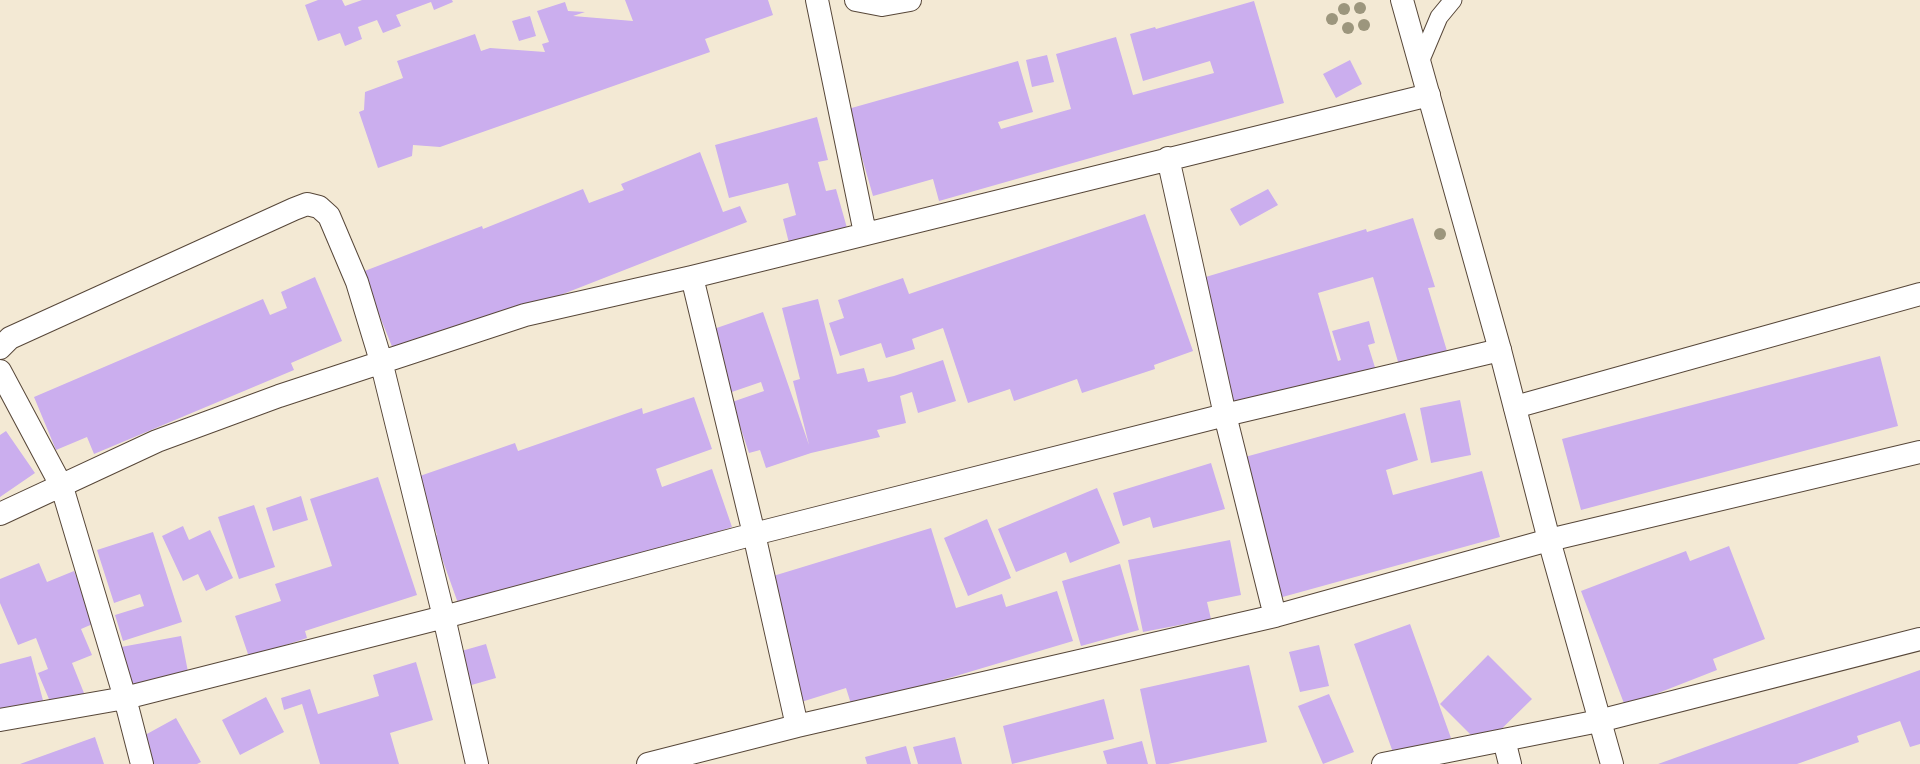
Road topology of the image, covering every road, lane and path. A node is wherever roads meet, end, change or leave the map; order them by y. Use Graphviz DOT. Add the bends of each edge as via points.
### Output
graph roads {
  1 [pos="817,0"];
  2 [pos="856,0"];
  3 [pos="910,0"];
  4 [pos="1402,0"];
  5 [pos="1453,0"];
  6 [pos="1420,62"];
  7 [pos="1429,95"];
  8 [pos="1168,158"];
  9 [pos="865,234"];
  10 [pos="692,277"];
  11 [pos="1920,294"];
  12 [pos="0,348"];
  13 [pos="1500,350"];
  14 [pos="381,361"];
  15 [pos="0,370"];
  16 [pos="1515,406"];
  17 [pos="1225,415"];
  18 [pos="1920,452"];
  19 [pos="62,487"];
  20 [pos="0,514"];
  21 [pos="754,534"];
  22 [pos="1549,540"];
  23 [pos="1275,616"];
  24 [pos="444,618"];
  25 [pos="1920,639"];
  26 [pos="125,698"];
  27 [pos="0,720"];
  28 [pos="1599,721"];
  29 [pos="797,726"];
  30 [pos="1504,740"];
  31 [pos="142,764"];
  32 [pos="477,764"];
  33 [pos="648,764"];
  34 [pos="1383,764"];
  35 [pos="1510,764"];
  36 [pos="1612,764"];
  1 -- 9 [label="street"];
  2 -- 3 [label="street" via="882,5"];
  4 -- 6 [label="street"];
  5 -- 6 [label="lane" via="1439,17"];
  6 -- 7 [label="street"];
  7 -- 8 [label="street"];
  7 -- 13 [label="street"];
  8 -- 9 [label="street"];
  8 -- 17 [label="street"];
  9 -- 10 [label="street"];
  10 -- 14 [label="street" via="525,315"];
  10 -- 21 [label="street"];
  11 -- 16 [label="street"];
  12 -- 14 [label="street" via="10,338 307,204 319,207 329,216 357,282"];
  13 -- 16 [label="street"];
  13 -- 17 [label="street"];
  14 -- 19 [label="street" via="157,441"];
  14 -- 24 [label="street"];
  15 -- 19 [label="street"];
  16 -- 22 [label="street"];
  17 -- 21 [label="street"];
  17 -- 23 [label="street"];
  18 -- 22 [label="street"];
  19 -- 20 [label="street"];
  19 -- 26 [label="street"];
  21 -- 24 [label="street"];
  21 -- 29 [label="street"];
  22 -- 23 [label="street"];
  22 -- 28 [label="street"];
  23 -- 29 [label="street"];
  24 -- 26 [label="street"];
  24 -- 32 [label="street"];
  25 -- 28 [label="street"];
  26 -- 27 [label="street"];
  26 -- 31 [label="street"];
  28 -- 30 [label="street"];
  28 -- 36 [label="street"];
  29 -- 33 [label="street"];
  30 -- 34 [label="street"];
  30 -- 35 [label="street"];
}
